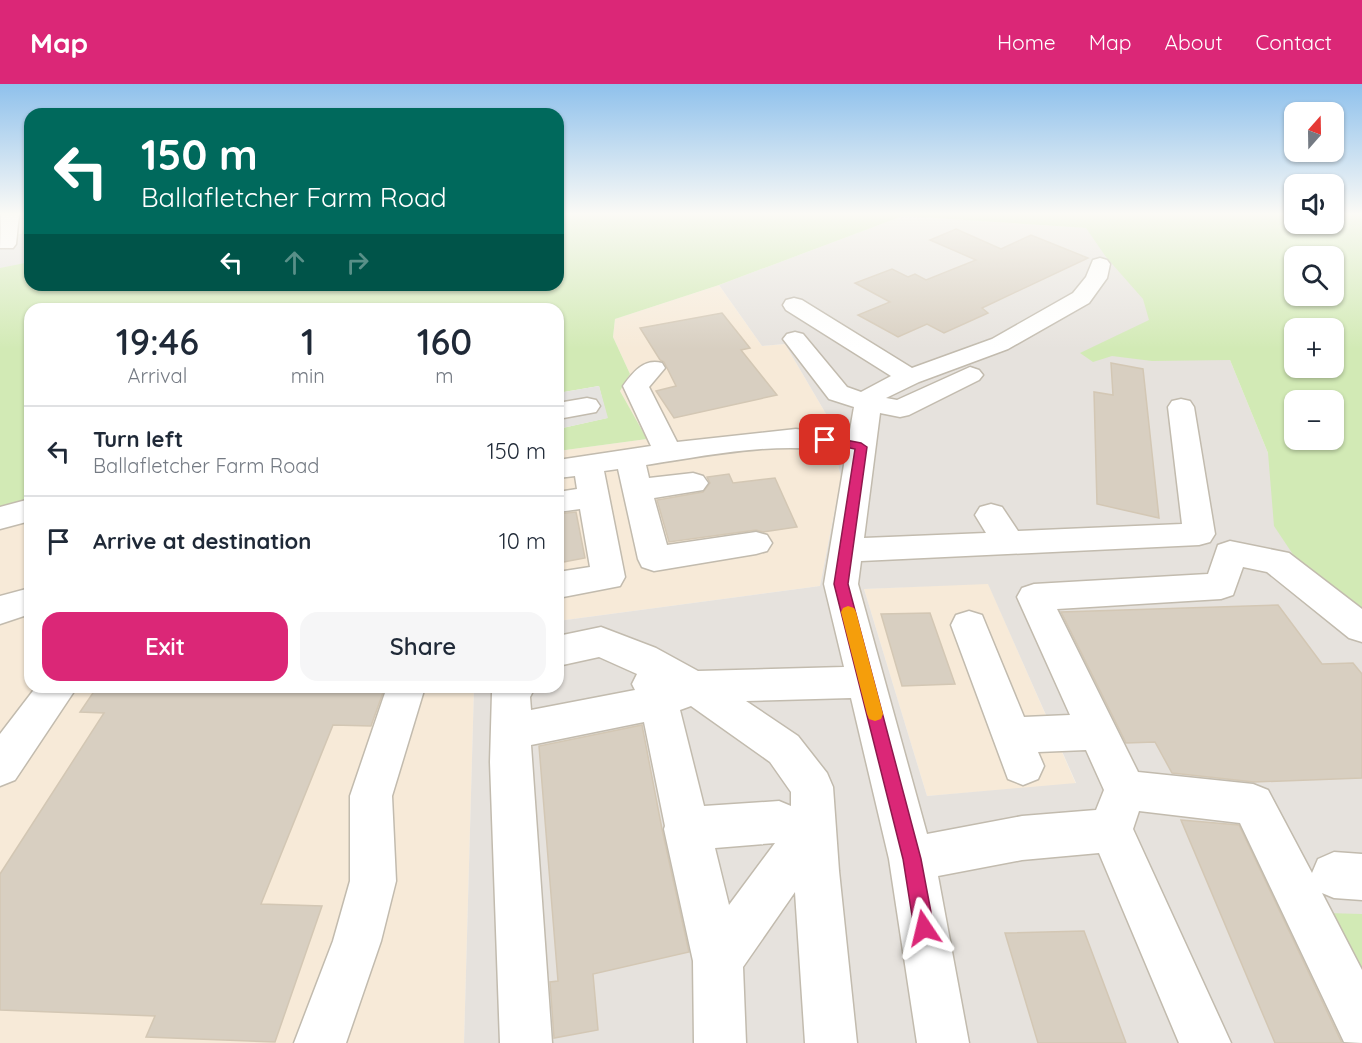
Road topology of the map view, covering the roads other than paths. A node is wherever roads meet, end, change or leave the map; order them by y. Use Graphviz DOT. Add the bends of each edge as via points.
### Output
graph roads {
  1 [pos="1100,264"];
  2 [pos="794,305"];
  3 [pos="795,339"];
  4 [pos="652,368"];
  5 [pos="975,373"];
  6 [pos="910,377"];
  7 [pos="870,399"];
  8 [pos="587,406"];
  9 [pos="1181,407"];
  10 [pos="564,410"];
  11 [pos="861,447"];
  12 [pos="669,454"];
  13 [pos="630,460"];
  14 [pos="573,468"];
  15 [pos="693,483"];
  16 [pos="636,490"];
  17 [pos="594,497"];
  18 [pos="564,501"];
  19 [pos="991,515"];
  20 [pos="756,543"];
  21 [pos="1010,543"];
  22 [pos="847,547"];
  23 [pos="564,584"];
  24 [pos="24,603"];
  25 [pos="0,610"];
  26 [pos="969,625"];
  27 [pos="1362,628"];
  28 [pos="564,650"];
  29 [pos="867,682"];
  30 [pos="54,693"];
  31 [pos="404,693"];
  32 [pos="512,693"];
  33 [pos="676,695"];
  34 [pos="511,731"];
  35 [pos="1098,732"];
  36 [pos="0,767"];
  37 [pos="1118,810"];
  38 [pos="796,824"];
  39 [pos="686,829"];
  40 [pos="912,859"];
  41 [pos="718,961"];
  42 [pos="1362,1024"];
  43 [pos="320,1043"];
  44 [pos="526,1043"];
  45 [pos="720,1043"];
  46 [pos="831,1043"];
  47 [pos="943,1043"];
  48 [pos="1205,1043"];
  1 -- 6 [label="street" via="1096,278 1081,298 1000,344"];
  2 -- 6 [label="street"];
  3 -- 7 [label="street" via="838,393"];
  4 -- 12 [label="street" via="636,386"];
  5 -- 7 [label="street" via="900,409"];
  6 -- 7 [label="street"];
  7 -- 11 [label="street"];
  8 -- 10 [label="street"];
  9 -- 21 [label="street" via="1199,534"];
  11 -- 12 [label="street" via="796,438"];
  11 -- 22 [label="street"];
  12 -- 13 [label="street"];
  13 -- 14 [label="street"];
  13 -- 16 [label="street"];
  14 -- 17 [label="street"];
  15 -- 16 [label="street"];
  16 -- 20 [label="street" via="654,559"];
  17 -- 18 [label="street"];
  17 -- 23 [label="street" via="608,577"];
  19 -- 21 [label="street"];
  21 -- 22 [label="street" via="863,550"];
  22 -- 29 [label="street" via="841,584"];
  24 -- 25 [label="street"];
  26 -- 35 [label="street" via="1017,750"];
  27 -- 35 [label="street" via="1277,562 1230,553 1221,586 1034,597"];
  28 -- 33 [label="street" via="602,642 650,682"];
  29 -- 33 [label="street"];
  29 -- 40 [label="street"];
  30 -- 36 [label="street"];
  31 -- 43 [label="street" via="371,796 373,881 357,941"];
  32 -- 34 [label="street"];
  33 -- 34 [label="street"];
  33 -- 38 [label="street" via="784,749 812,787"];
  33 -- 39 [label="street"];
  34 -- 44 [label="street"];
  35 -- 37 [label="street"];
  37 -- 40 [label="street" via="1022,838"];
  37 -- 42 [label="street" via="1253,804"];
  37 -- 48 [label="street"];
  38 -- 39 [label="street"];
  38 -- 41 [label="street"];
  38 -- 46 [label="street"];
  39 -- 41 [label="street"];
  40 -- 47 [label="street"];
  41 -- 45 [label="street"];
}
